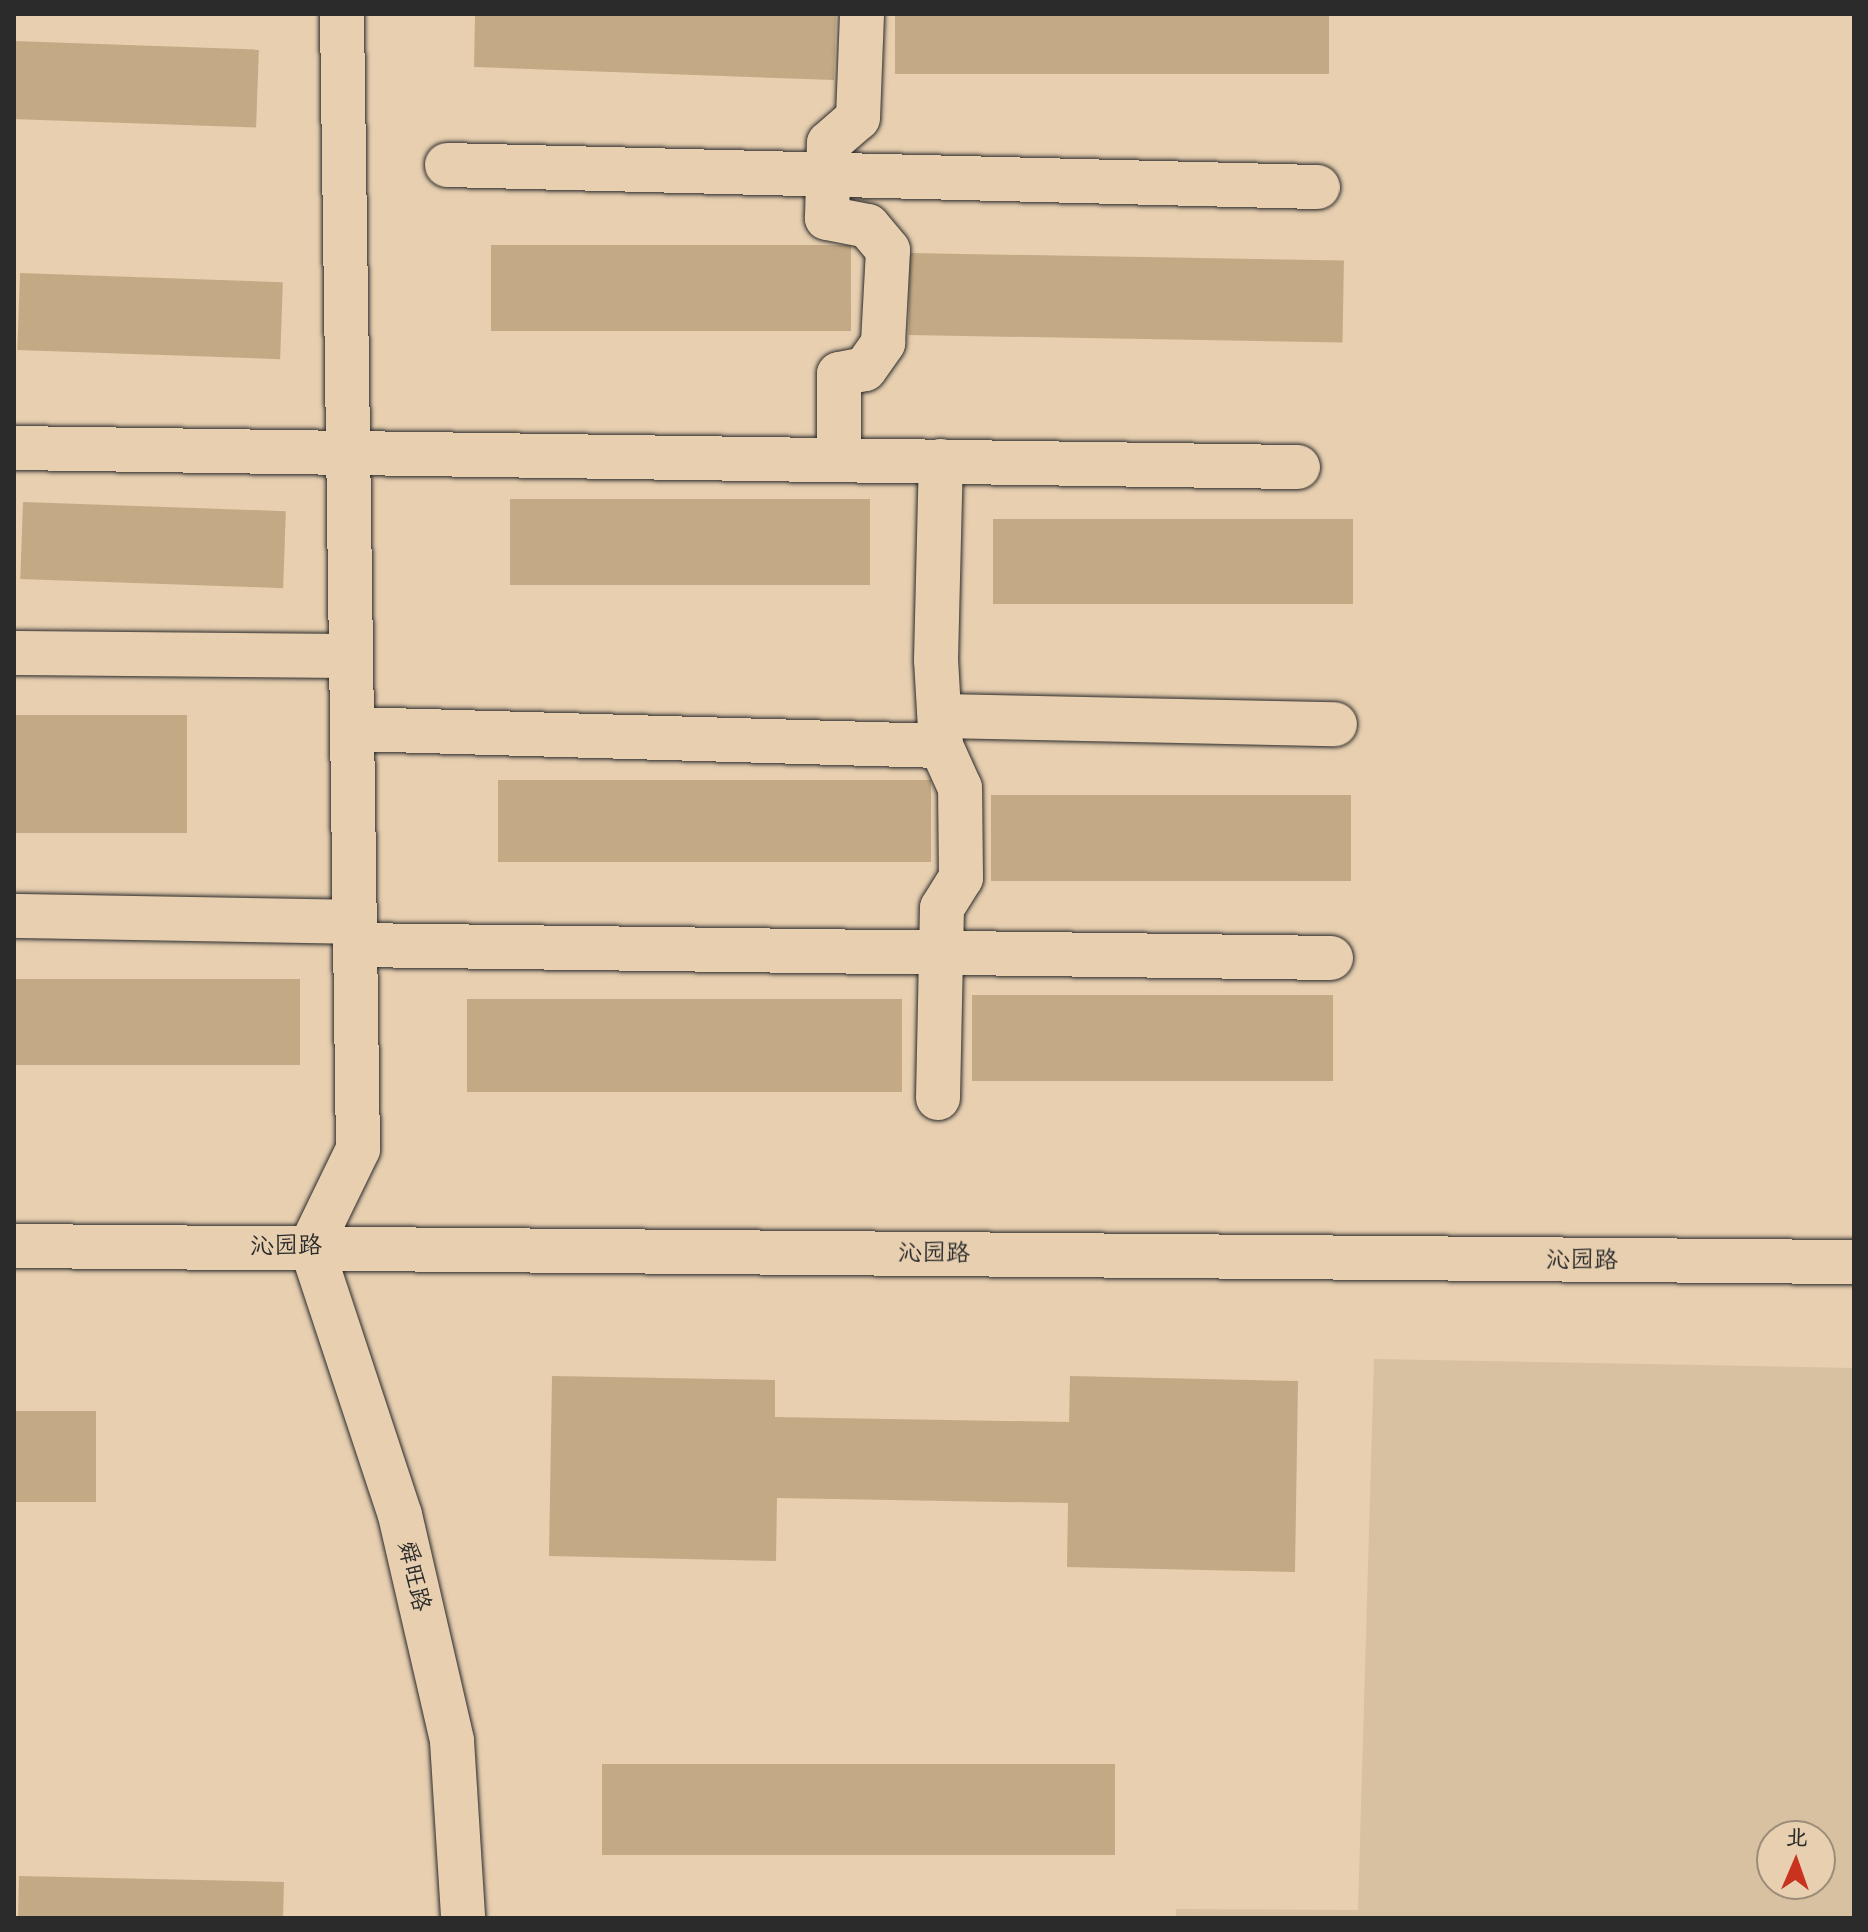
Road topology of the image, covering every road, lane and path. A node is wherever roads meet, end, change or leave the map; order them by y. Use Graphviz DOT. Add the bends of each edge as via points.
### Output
graph roads {
  1 [pos="342,14"];
  2 [pos="862,14"];
  3 [pos="447,165"];
  4 [pos="828,175"];
  5 [pos="1318,187"];
  6 [pos="14,448"];
  7 [pos="349,453"];
  8 [pos="839,460"];
  9 [pos="941,461"];
  10 [pos="1298,467"];
  11 [pos="14,653"];
  12 [pos="351,656"];
  13 [pos="1335,724"];
  14 [pos="354,729"];
  15 [pos="941,731"];
  16 [pos="14,916"];
  17 [pos="355,934"];
  18 [pos="941,953"];
  19 [pos="1331,958"];
  20 [pos="938,1098"];
  21 [pos="14,1246"];
  22 [pos="311,1246"];
  23 [pos="1854,1262"];
  24 [pos="463,1918"];
  1 -- 7 [label="street"];
  2 -- 4 [label="street" via="858,118 829,143"];
  3 -- 4 [label="street"];
  4 -- 5 [label="street"];
  4 -- 8 [label="street" via="827,218 868,226 888,250 883,343 865,369 839,374"];
  6 -- 7 [label="street"];
  7 -- 8 [label="street"];
  7 -- 12 [label="street"];
  8 -- 9 [label="street"];
  9 -- 10 [label="street"];
  9 -- 15 [label="street"];
  11 -- 12 [label="street"];
  12 -- 14 [label="street"];
  13 -- 15 [label="street"];
  14 -- 15 [label="street"];
  14 -- 17 [label="street"];
  15 -- 18 [label="street" via="960,788 961,878 942,908"];
  16 -- 17 [label="street"];
  17 -- 18 [label="street"];
  17 -- 22 [label="street" via="358,1149"];
  18 -- 19 [label="street"];
  18 -- 20 [label="street"];
  21 -- 22 [label="street, 沁园路"];
  22 -- 23 [label="street, 沁园路"];
  22 -- 24 [label="street, 舜旺路" via="400,1515 452,1741"];
}
